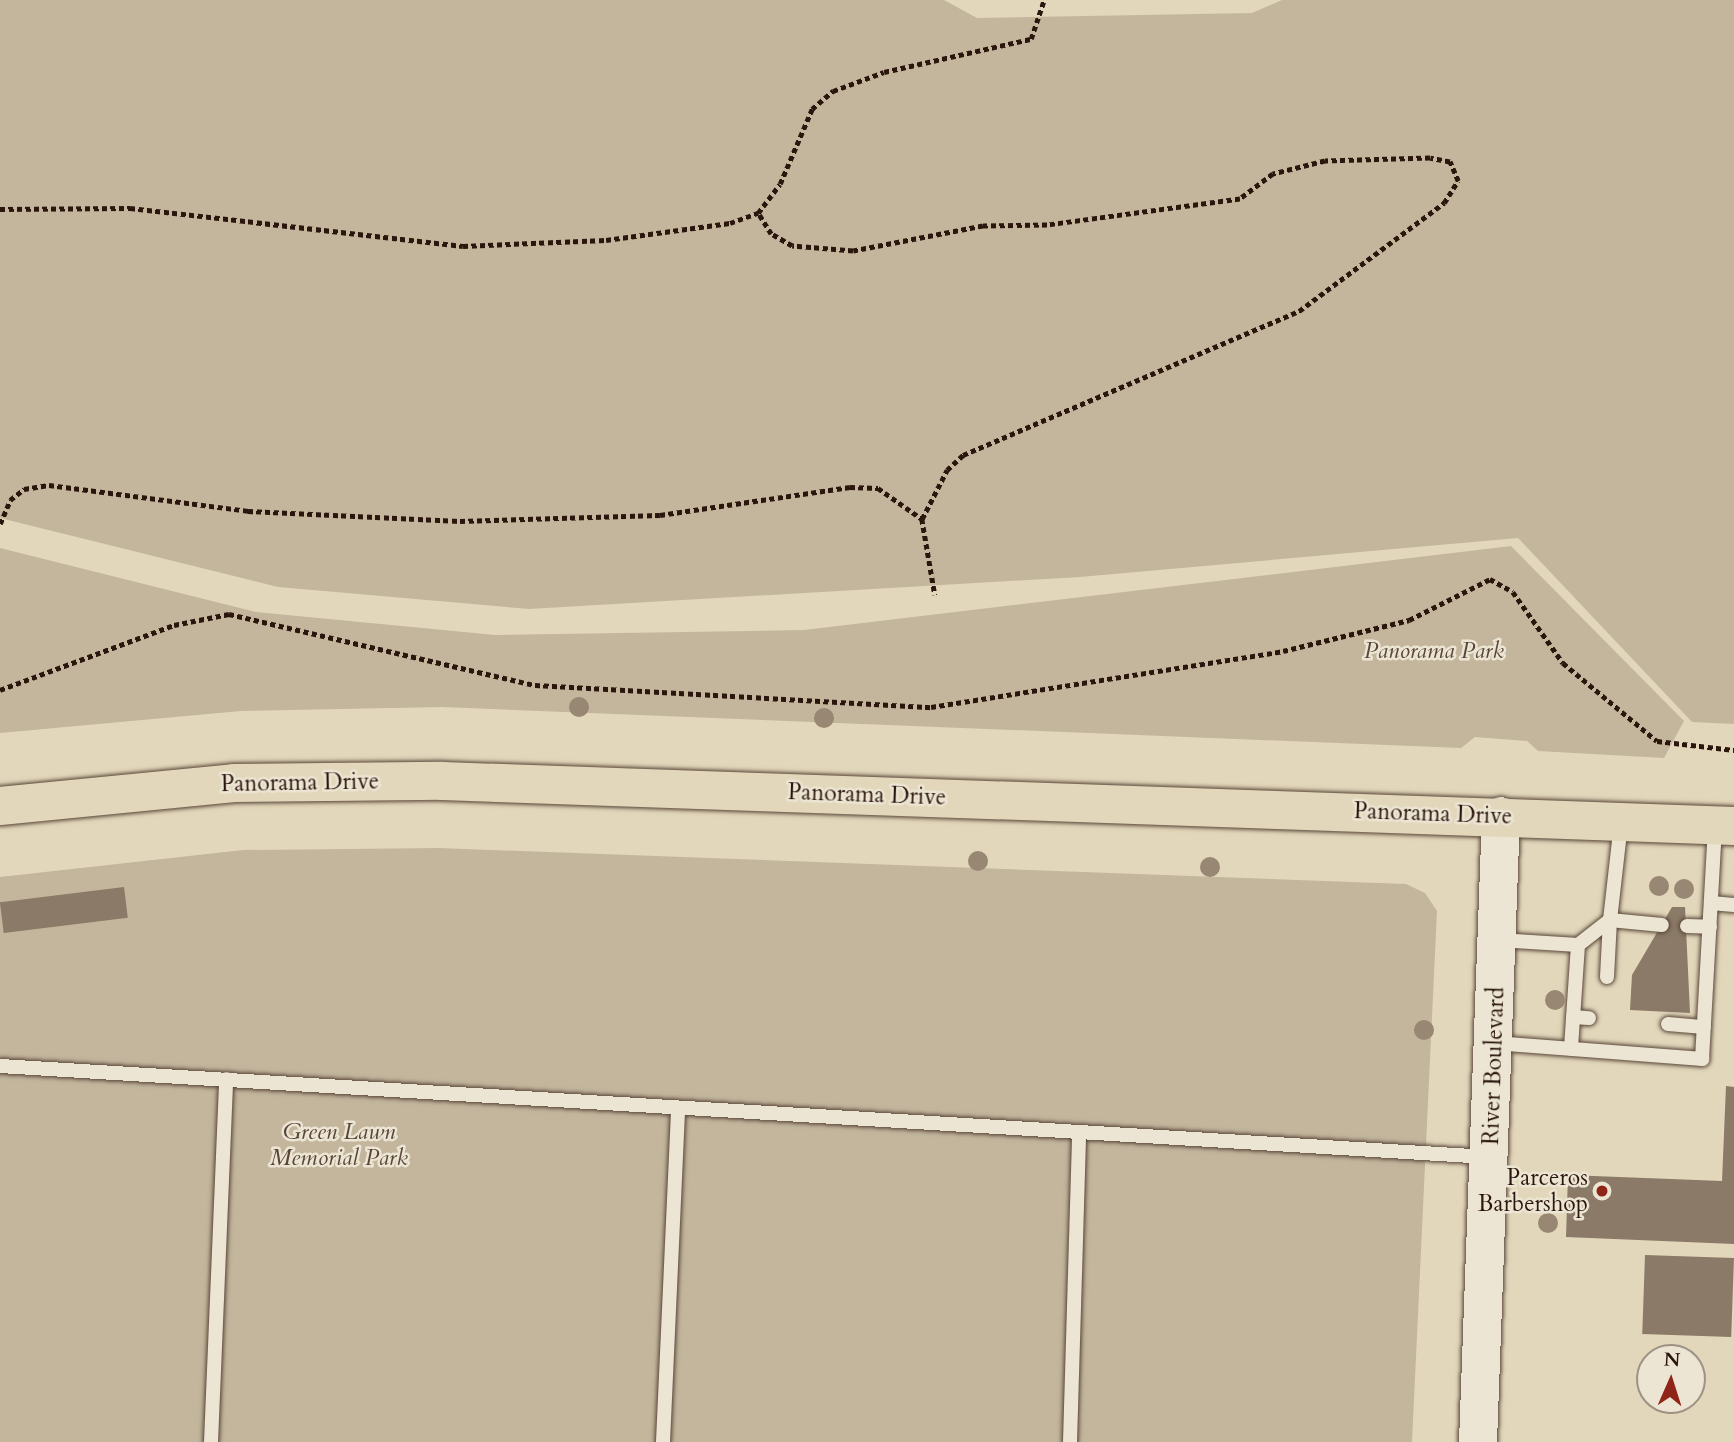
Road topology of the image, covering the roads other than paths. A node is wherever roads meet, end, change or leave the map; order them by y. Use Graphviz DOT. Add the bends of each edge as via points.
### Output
graph roads {
  1 [pos="0,806"];
  2 [pos="1502,816"];
  3 [pos="1621,821"];
  4 [pos="1725,826"];
  5 [pos="1711,903"];
  6 [pos="1734,905"];
  7 [pos="1610,920"];
  8 [pos="1662,925"];
  9 [pos="1687,926"];
  10 [pos="1710,927"];
  11 [pos="1499,940"];
  12 [pos="1578,945"];
  13 [pos="1607,978"];
  14 [pos="1573,1017"];
  15 [pos="1589,1018"];
  16 [pos="1668,1024"];
  17 [pos="1704,1027"];
  18 [pos="1495,1043"];
  19 [pos="1571,1049"];
  20 [pos="0,1066"];
  21 [pos="226,1079"];
  22 [pos="678,1108"];
  23 [pos="1079,1135"];
  24 [pos="1492,1158"];
  25 [pos="211,1442"];
  26 [pos="663,1442"];
  27 [pos="1070,1442"];
  28 [pos="1478,1442"];
  1 -- 2 [label="main road, Panorama Drive" via="234,783 442,781"];
  2 -- 3 [label="main road, Panorama Drive"];
  2 -- 11 [label="main road, River Boulevard"];
  3 -- 4 [label="main road, Panorama Drive"];
  3 -- 7 [label="lane"];
  4 -- 5 [label="lane"];
  5 -- 6 [label="lane"];
  5 -- 10 [label="lane"];
  7 -- 8 [label="lane"];
  7 -- 12 [label="lane"];
  7 -- 13 [label="lane"];
  9 -- 10 [label="lane"];
  10 -- 17 [label="lane"];
  11 -- 12 [label="lane"];
  11 -- 18 [label="main road, River Boulevard"];
  12 -- 14 [label="lane"];
  14 -- 15 [label="lane"];
  14 -- 19 [label="lane"];
  16 -- 17 [label="lane"];
  17 -- 19 [label="lane" via="1702,1059"];
  18 -- 19 [label="lane"];
  18 -- 24 [label="main road, River Boulevard"];
  20 -- 21 [label="lane"];
  21 -- 22 [label="lane"];
  21 -- 25 [label="lane"];
  22 -- 23 [label="lane"];
  22 -- 26 [label="lane"];
  23 -- 24 [label="lane"];
  23 -- 27 [label="lane"];
  24 -- 28 [label="main road, River Boulevard"];
}
